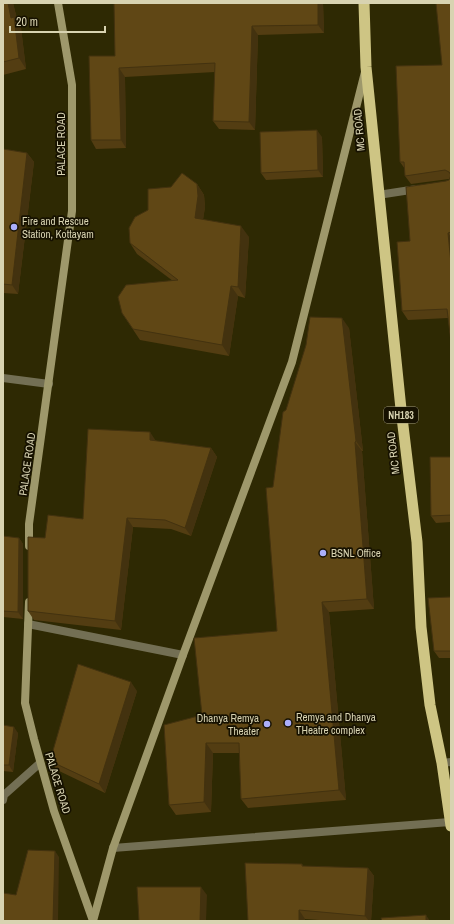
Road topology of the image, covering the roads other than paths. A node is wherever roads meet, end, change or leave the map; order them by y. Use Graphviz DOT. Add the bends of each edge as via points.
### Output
graph roads {
  1 [pos="58,3"];
  2 [pos="364,3"];
  3 [pos="366,67"];
  4 [pos="422,188"];
  5 [pos="378,195"];
  6 [pos="3,378"];
  7 [pos="49,384"];
  8 [pos="29,555"];
  9 [pos="29,594"];
  10 [pos="28,624"];
  11 [pos="183,655"];
  12 [pos="40,762"];
  13 [pos="446,762"];
  14 [pos="3,800"];
  15 [pos="451,824"];
  16 [pos="114,848"];
  17 [pos="93,921"];
  1 -- 7 [label="main road, PALACE ROAD" via="72,85 72,212"];
  2 -- 3 [label="highway, MC ROAD / NH183"];
  3 -- 5 [label="highway, MC ROAD / NH183"];
  3 -- 11 [label="main road" via="292,362"];
  4 -- 5 [label="street"];
  5 -- 13 [label="highway, MC ROAD / NH183" via="417,542 421,627 430,705"];
  6 -- 7 [label="street"];
  7 -- 8 [label="main road, PALACE ROAD" via="29,524"];
  9 -- 10 [label="main road, PALACE ROAD"];
  10 -- 11 [label="street"];
  10 -- 12 [label="main road, PALACE ROAD" via="25,703"];
  11 -- 16 [label="main road"];
  12 -- 14 [label="street" via="4,796"];
  12 -- 17 [label="main road, PALACE ROAD" via="54,811"];
  13 -- 15 [label="highway, MC ROAD / NH183"];
  15 -- 16 [label="street"];
  16 -- 17 [label="main road"];
}
